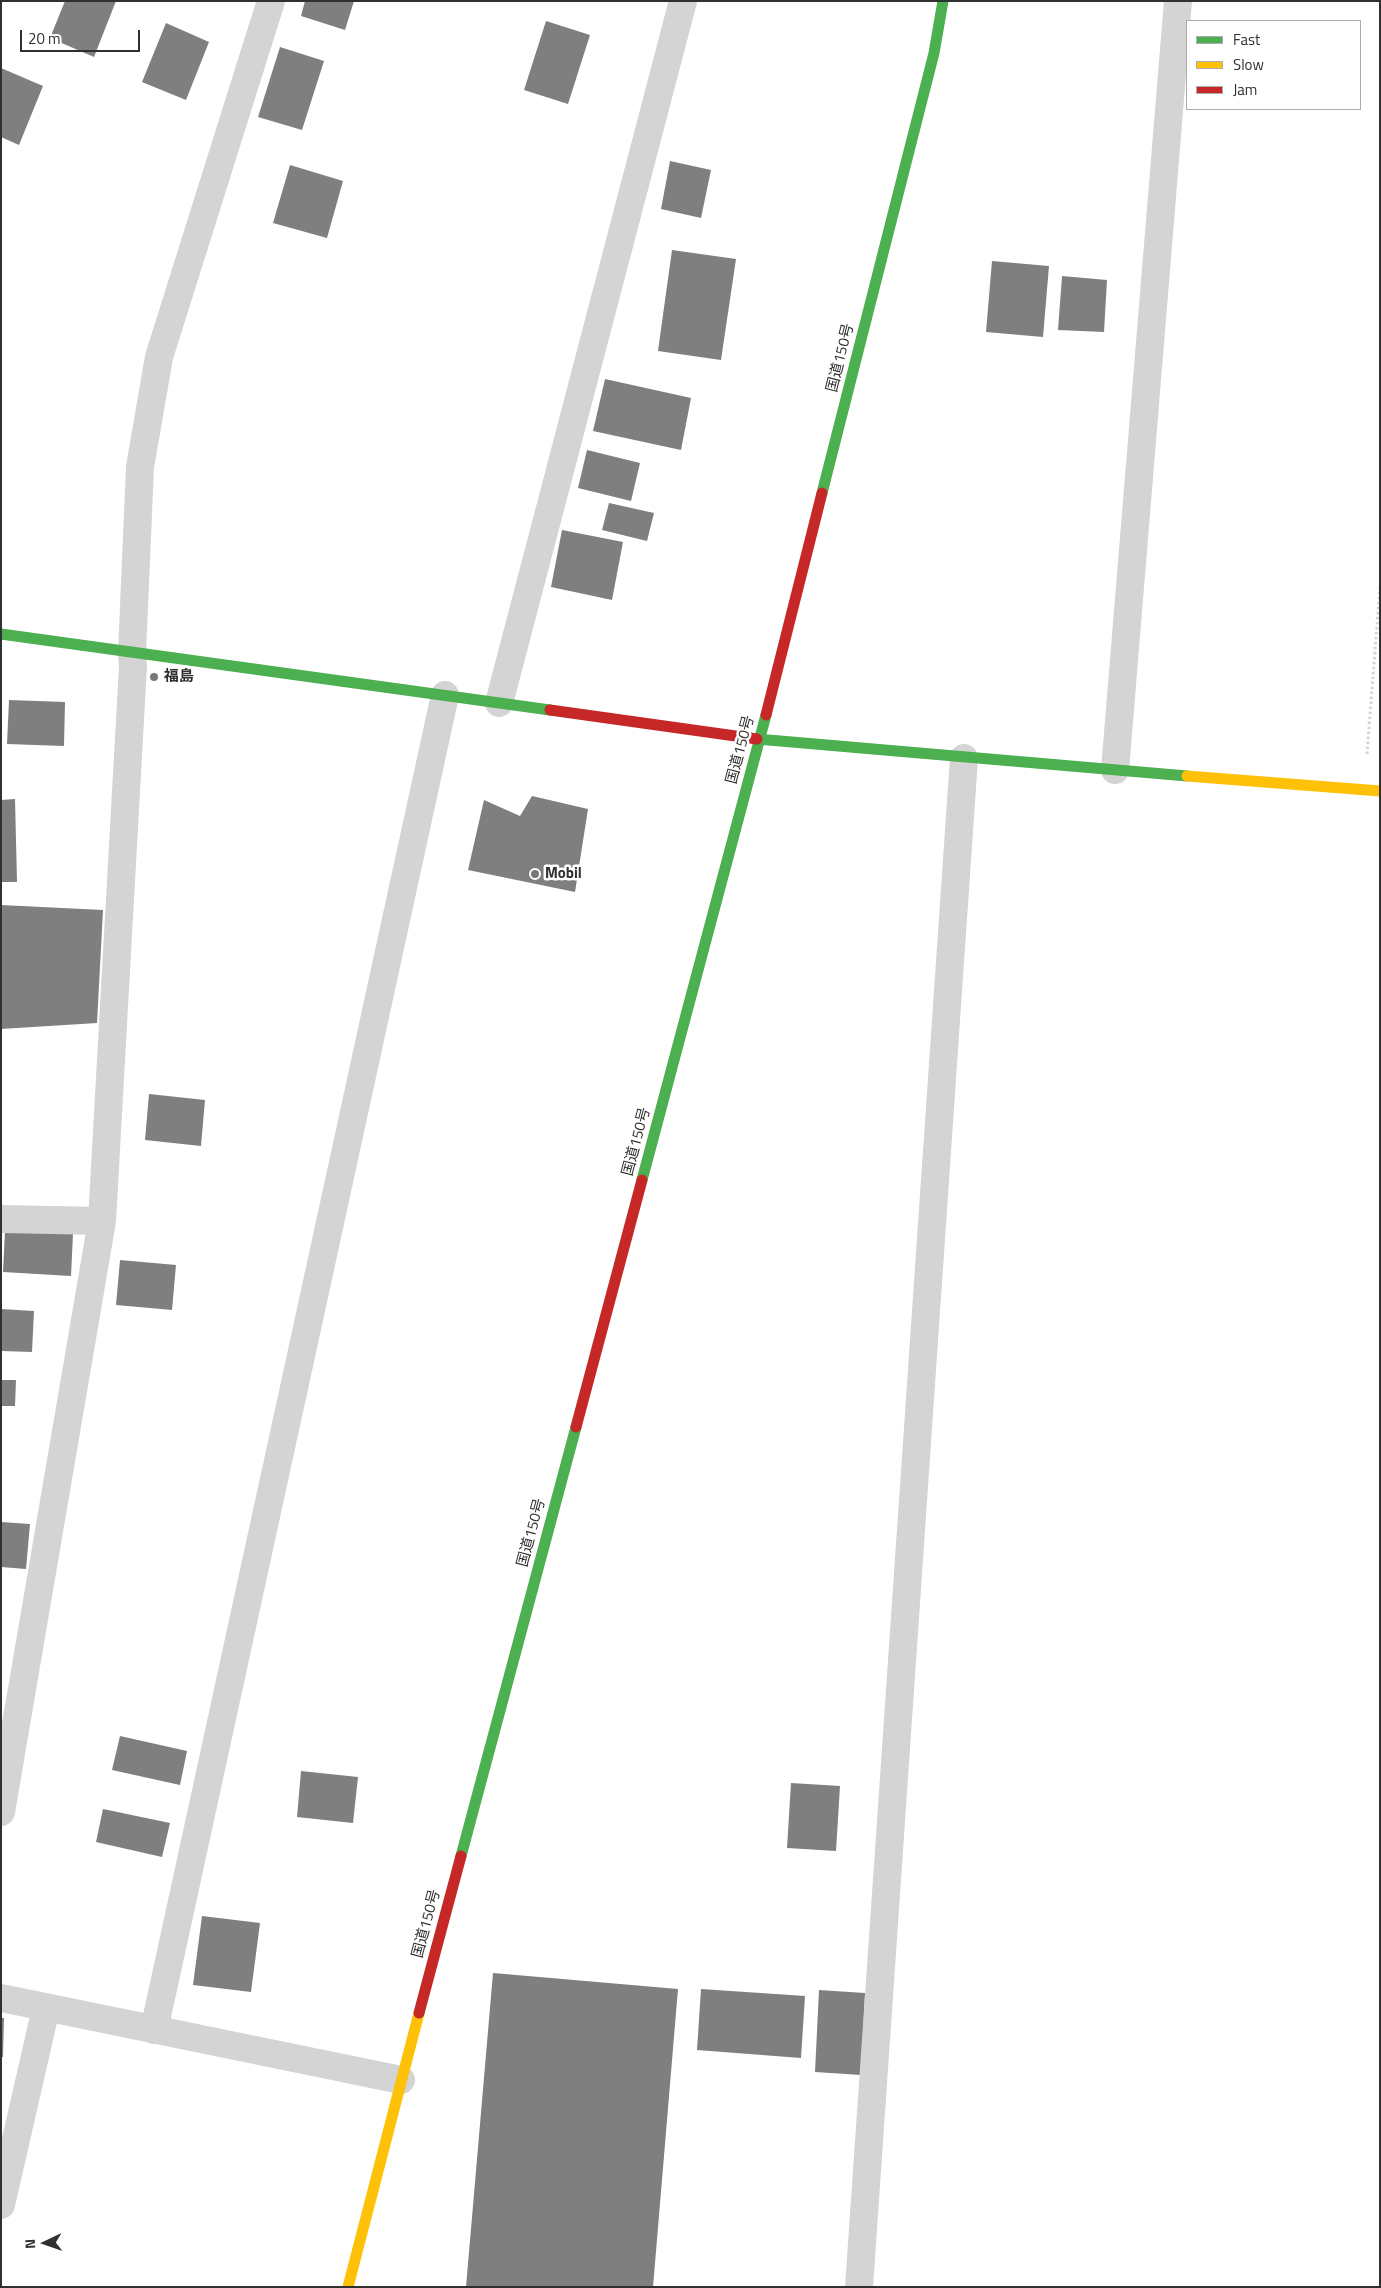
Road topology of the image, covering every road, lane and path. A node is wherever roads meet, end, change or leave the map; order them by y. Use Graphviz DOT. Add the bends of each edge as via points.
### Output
graph roads {
  1 [pos="271,1"];
  2 [pos="682,1"];
  3 [pos="943,1"];
  4 [pos="1178,1"];
  5 [pos="1380,587"];
  6 [pos="1,634"];
  7 [pos="132,653"];
  8 [pos="445,695"];
  9 [pos="499,703"];
  10 [pos="760,739"];
  11 [pos="964,758"];
  12 [pos="1115,770"];
  13 [pos="1365,790"];
  14 [pos="1380,791"];
  15 [pos="1,1219"];
  16 [pos="102,1221"];
  17 [pos="1,1812"];
  18 [pos="1,1998"];
  19 [pos="46,2008"];
  20 [pos="154,2030"];
  21 [pos="401,2080"];
  22 [pos="1,2205"];
  23 [pos="348,2287"];
  24 [pos="859,2287"];
  1 -- 7 [label="street" via="159,357 140,467"];
  2 -- 9 [label="street"];
  3 -- 10 [label="main road, 国道150号" via="932,63"];
  4 -- 12 [label="street"];
  5 -- 13 [label="path"];
  6 -- 7 [label="main road"];
  7 -- 8 [label="main road"];
  7 -- 16 [label="street"];
  8 -- 9 [label="main road"];
  8 -- 20 [label="street"];
  9 -- 10 [label="main road"];
  10 -- 11 [label="main road"];
  10 -- 21 [label="main road, 国道150号"];
  11 -- 12 [label="main road"];
  11 -- 24 [label="street"];
  12 -- 13 [label="main road"];
  13 -- 14 [label="main road"];
  15 -- 16 [label="street"];
  16 -- 17 [label="street"];
  18 -- 19 [label="street"];
  19 -- 20 [label="street"];
  19 -- 22 [label="street"];
  20 -- 21 [label="street"];
  21 -- 23 [label="main road, 国道150号"];
}
